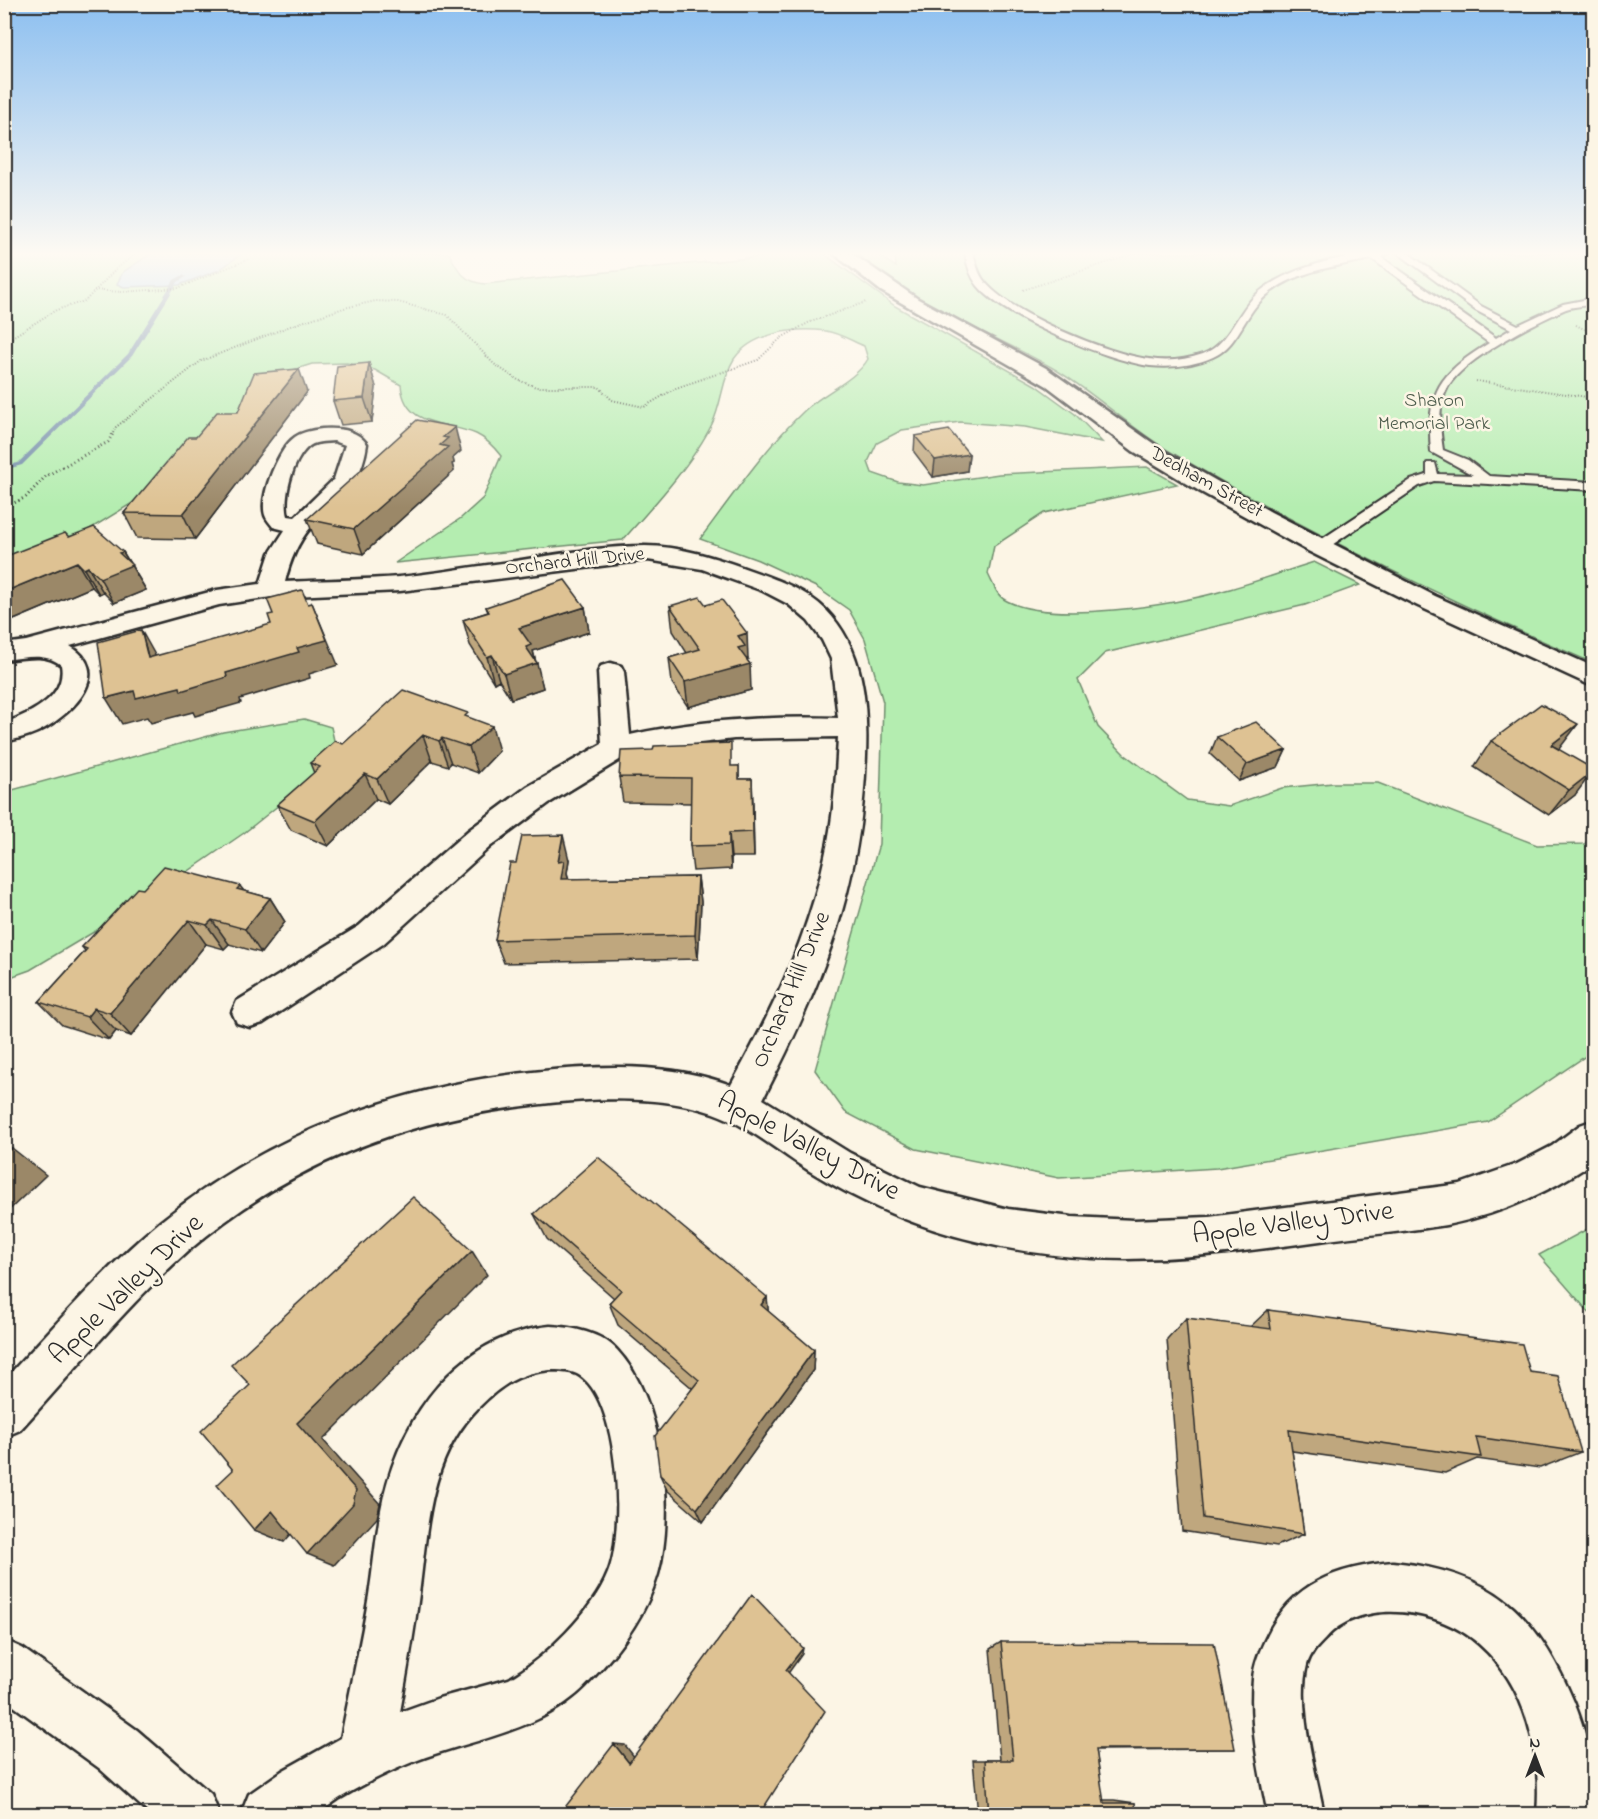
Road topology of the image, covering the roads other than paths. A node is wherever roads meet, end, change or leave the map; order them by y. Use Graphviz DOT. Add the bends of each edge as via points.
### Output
graph roads {
  1 [pos="977,338"];
  2 [pos="1074,338"];
  3 [pos="1231,338"];
  4 [pos="1488,338"];
  5 [pos="1506,338"];
  6 [pos="1497,344"];
  7 [pos="1437,452"];
  8 [pos="1433,477"];
  9 [pos="1486,479"];
  10 [pos="1593,486"];
  11 [pos="300,525"];
  12 [pos="1321,546"];
  13 [pos="270,590"];
  14 [pos="16,650"];
  15 [pos="611,672"];
  16 [pos="1593,678"];
  17 [pos="853,728"];
  18 [pos="4,733"];
  19 [pos="617,748"];
  20 [pos="250,1012"];
  21 [pos="740,1106"];
  22 [pos="1593,1138"];
  23 [pos="4,1414"];
  24 [pos="4,1666"];
  25 [pos="365,1757"];
  26 [pos="191,1815"];
  27 [pos="269,1815"];
  28 [pos="1296,1815"];
  29 [pos="1564,1815"];
  1 -- 12 [label="street, Dedham Street" via="1053,381 1156,456"];
  2 -- 3 [label="lane" via="1103,351 1147,361 1180,362 1209,355"];
  4 -- 6 [label="lane"];
  5 -- 6 [label="lane"];
  6 -- 7 [label="lane" via="1449,375 1437,398 1433,423"];
  7 -- 8 [label="lane" via="1430,463"];
  7 -- 9 [label="lane"];
  8 -- 9 [label="lane"];
  8 -- 12 [label="lane" via="1415,483"];
  9 -- 10 [label="lane"];
  11 -- 13 [label="street" via="278,555"];
  12 -- 16 [label="street, Dedham Street" via="1392,584"];
  13 -- 14 [label="street, Orchard Hill Drive" via="196,603"];
  13 -- 17 [label="street, Orchard Hill Drive" via="400,584 624,554 707,564 772,586 797,599 817,616 834,638 843,659"];
  14 -- 18 [label="street, Orchard Hill Drive" via="63,653 74,661 79,672 68,698 32,723"];
  15 -- 19 [label="street"];
  17 -- 19 [label="street" via="732,729"];
  17 -- 21 [label="street, Orchard Hill Drive" via="848,814 831,898 792,1000"];
  19 -- 20 [label="street" via="538,795 480,838 371,935"];
  21 -- 22 [label="street, Apple Valley Drive" via="849,1173 920,1206 1000,1226 1087,1240 1166,1240 1462,1202 1549,1168"];
  21 -- 23 [label="street, Apple Valley Drive" via="704,1093 651,1087 561,1085 454,1097 339,1136 258,1176 175,1237 102,1308"];
  24 -- 26 [label="street" via="118,1749"];
  25 -- 25 [label="street" via="413,1734 523,1700 578,1657 618,1604 638,1556 641,1514 635,1447 616,1384 600,1364 585,1354 561,1348 530,1348 502,1359 479,1375 441,1417 423,1449 404,1507 393,1604"];
  25 -- 27 [label="street" via="285,1801"];
  28 -- 29 [label="street" via="1282,1723 1282,1662 1295,1632 1320,1607 1348,1593 1378,1586 1406,1587 1477,1611 1524,1657 1541,1686 1560,1745 1568,1785"];
}
